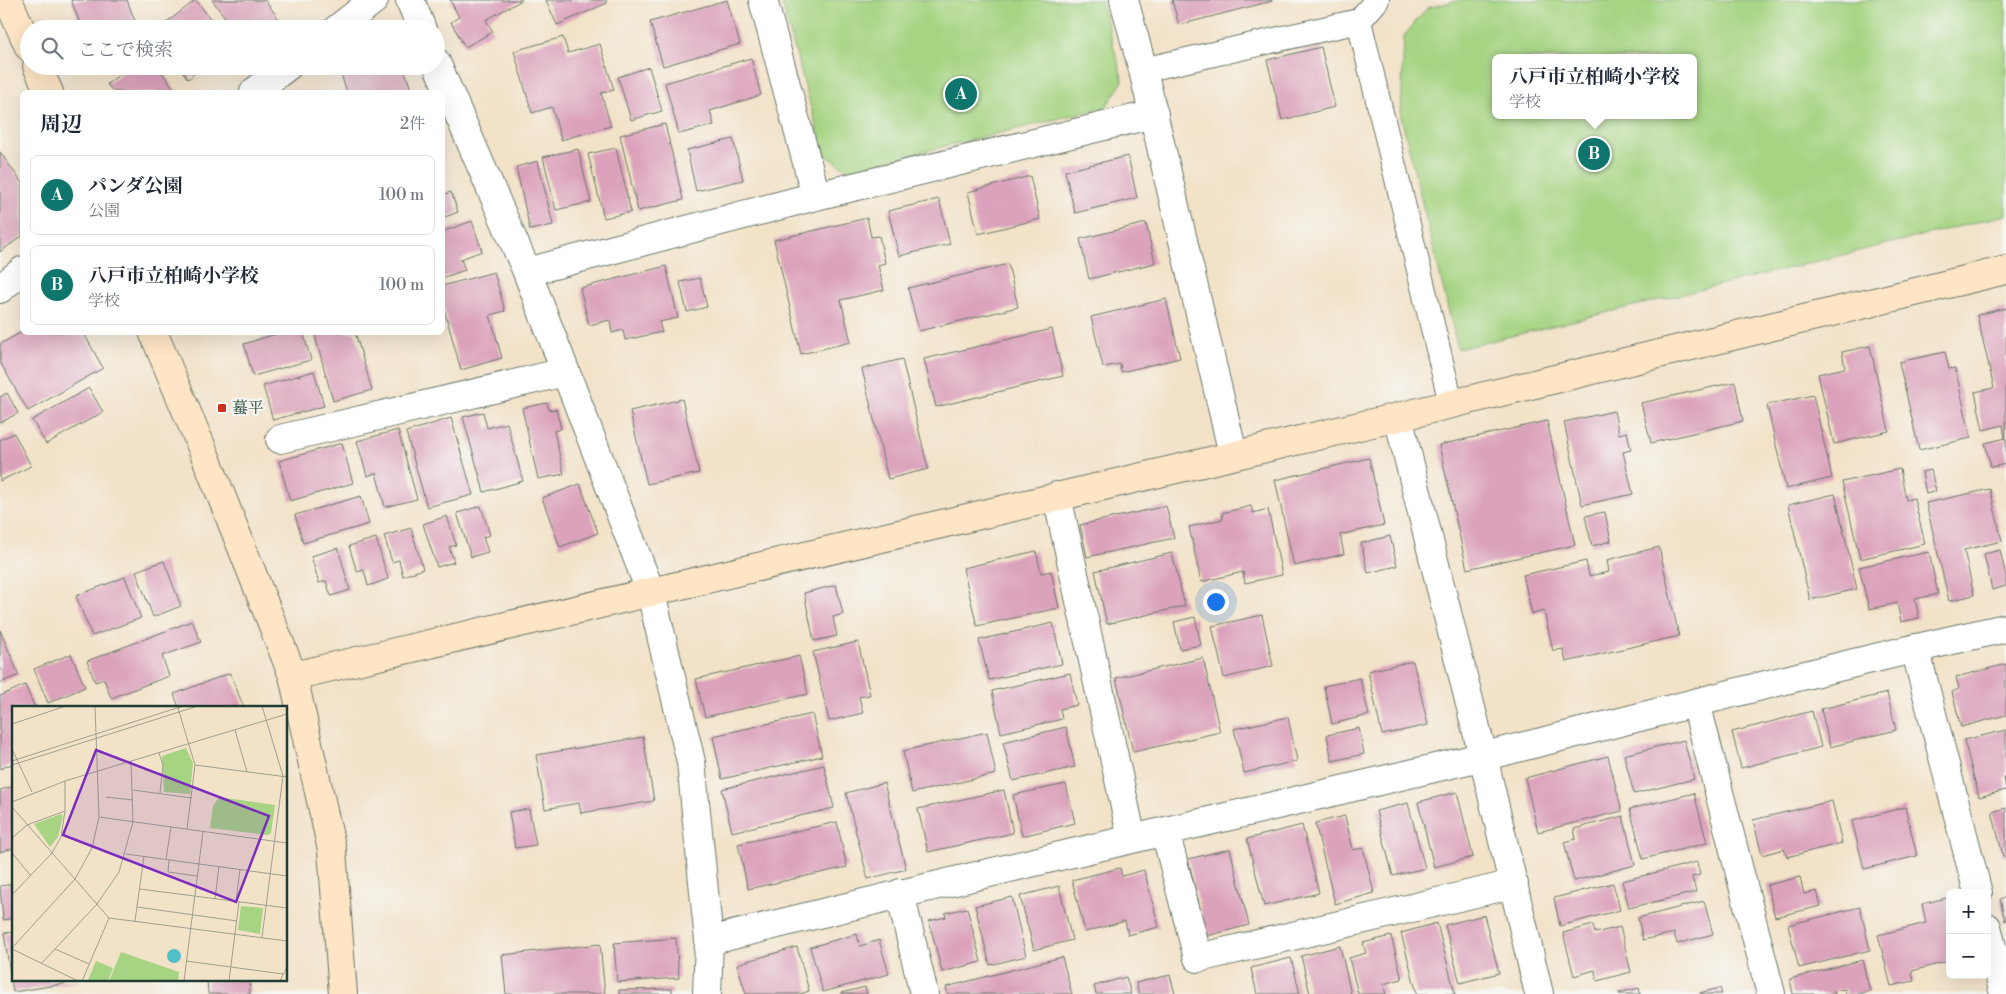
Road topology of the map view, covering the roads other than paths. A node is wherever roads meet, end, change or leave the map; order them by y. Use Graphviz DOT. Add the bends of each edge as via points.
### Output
graph roads {
  1 [pos="8,0"];
  2 [pos="374,0"];
  3 [pos="410,0"];
  4 [pos="763,0"];
  5 [pos="1124,0"];
  6 [pos="1378,0"];
  7 [pos="348,20"];
  8 [pos="418,20"];
  9 [pos="1358,20"];
  10 [pos="20,27"];
  11 [pos="1144,70"];
  12 [pos="41,75"];
  13 [pos="276,75"];
  14 [pos="442,75"];
  15 [pos="48,90"];
  16 [pos="257,90"];
  17 [pos="1154,114"];
  18 [pos="816,196"];
  19 [pos="2006,270"];
  20 [pos="527,272"];
  21 [pos="20,273"];
  22 [pos="0,288"];
  23 [pos="154,335"];
  24 [pos="566,372"];
  25 [pos="1451,403"];
  26 [pos="1398,417"];
  27 [pos="280,439"];
  28 [pos="1233,454"];
  29 [pos="1057,496"];
  30 [pos="651,592"];
  31 [pos="2006,628"];
  32 [pos="1915,648"];
  33 [pos="293,676"];
  34 [pos="1696,703"];
  35 [pos="1483,756"];
  36 [pos="1165,831"];
  37 [pos="1132,838"];
  38 [pos="1514,884"];
  39 [pos="1977,889"];
  40 [pos="900,893"];
  41 [pos="1989,934"];
  42 [pos="709,941"];
  43 [pos="343,994"];
  44 [pos="707,994"];
  45 [pos="924,994"];
  46 [pos="1539,994"];
  47 [pos="1771,994"];
  48 [pos="2005,994"];
  1 -- 10 [label="street"];
  2 -- 7 [label="street"];
  3 -- 8 [label="street"];
  4 -- 18 [label="street"];
  5 -- 11 [label="street"];
  6 -- 9 [label="lane"];
  9 -- 11 [label="lane"];
  9 -- 25 [label="lane"];
  11 -- 17 [label="street"];
  12 -- 15 [label="street"];
  13 -- 16 [label="street"];
  14 -- 20 [label="street"];
  17 -- 18 [label="street"];
  17 -- 28 [label="street"];
  18 -- 20 [label="street"];
  19 -- 25 [label="street"];
  20 -- 24 [label="street"];
  21 -- 22 [label="street"];
  23 -- 33 [label="street"];
  24 -- 27 [label="street"];
  24 -- 30 [label="street"];
  25 -- 26 [label="street"];
  26 -- 28 [label="street"];
  26 -- 35 [label="street"];
  28 -- 29 [label="street"];
  29 -- 30 [label="street"];
  29 -- 37 [label="street"];
  30 -- 33 [label="street"];
  30 -- 42 [label="street" via="691,762"];
  31 -- 32 [label="street"];
  32 -- 34 [label="street"];
  32 -- 39 [label="street"];
  33 -- 43 [label="street" via="332,850"];
  34 -- 35 [label="street"];
  34 -- 47 [label="street"];
  35 -- 36 [label="street"];
  35 -- 38 [label="street"];
  36 -- 37 [label="street"];
  36 -- 38 [label="street" via="1198,958"];
  37 -- 40 [label="street"];
  38 -- 46 [label="street"];
  40 -- 42 [label="street"];
  40 -- 45 [label="street"];
  41 -- 48 [label="street"];
  42 -- 44 [label="street"];
}
